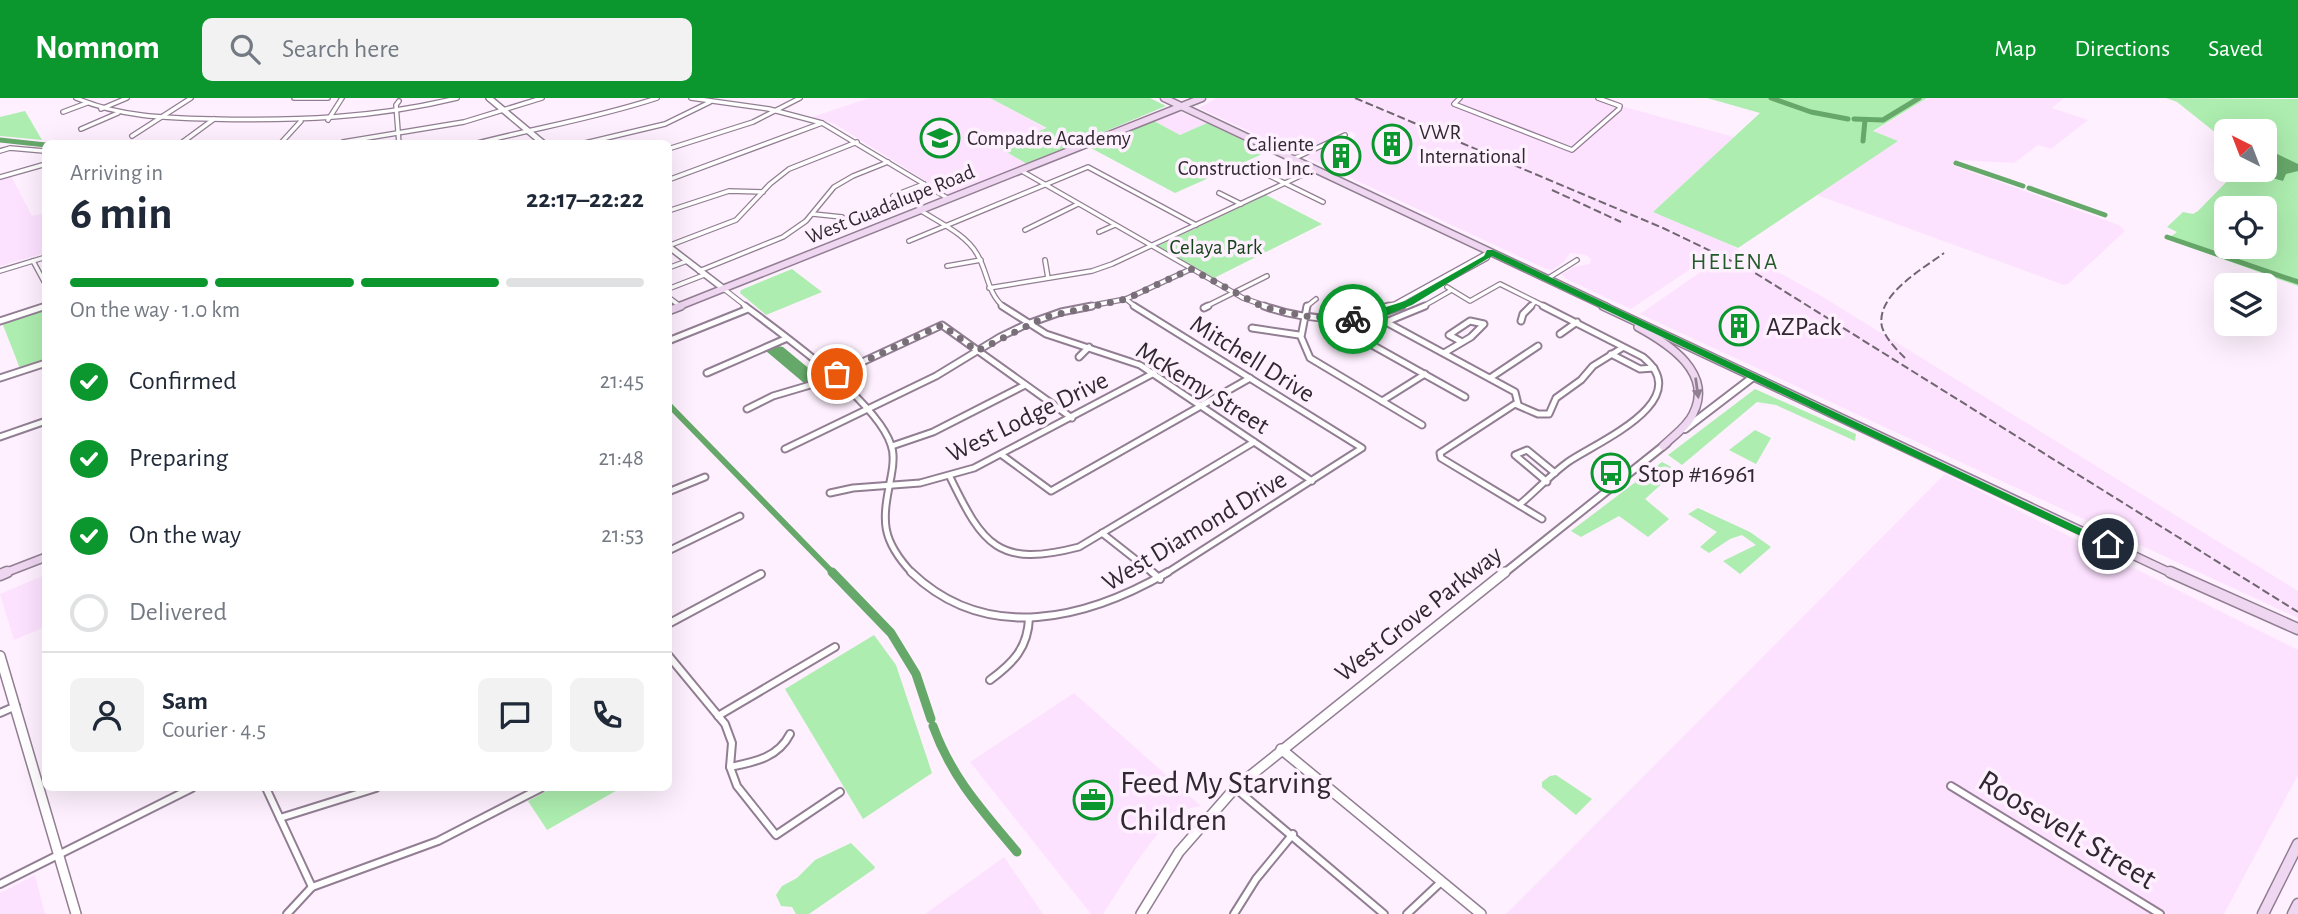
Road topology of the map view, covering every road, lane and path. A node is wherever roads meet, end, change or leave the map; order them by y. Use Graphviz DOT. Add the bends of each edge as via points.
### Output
graph roads {
  1 [pos="76,98"];
  2 [pos="127,98"];
  3 [pos="191,98"];
  4 [pos="294,98"];
  5 [pos="328,98"];
  6 [pos="342,98"];
  7 [pos="457,98"];
  8 [pos="489,98"];
  9 [pos="542,98"];
  10 [pos="657,98"];
  11 [pos="691,98"];
  12 [pos="739,98"];
  13 [pos="800,98"];
  14 [pos="1164,98"];
  15 [pos="1202,98"];
  16 [pos="1460,98"];
  17 [pos="1598,98"];
  18 [pos="399,101"];
  19 [pos="711,101"];
  20 [pos="87,103"];
  21 [pos="732,103"];
  22 [pos="1181,106"];
  23 [pos="101,108"];
  24 [pos="504,110"];
  25 [pos="583,110"];
  26 [pos="779,111"];
  27 [pos="63,112"];
  28 [pos="397,112"];
  29 [pos="118,113"];
  30 [pos="160,118"];
  31 [pos="214,119"];
  32 [pos="328,120"];
  33 [pos="583,120"];
  34 [pos="301,121"];
  35 [pos="822,123"];
  36 [pos="81,130"];
  37 [pos="528,131"];
  38 [pos="398,134"];
  39 [pos="1345,135"];
  40 [pos="132,136"];
  41 [pos="185,140"];
  42 [pos="284,140"];
  43 [pos="357,140"];
  44 [pos="399,140"];
  45 [pos="491,140"];
  46 [pos="539,140"];
  47 [pos="601,140"];
  48 [pos="857,142"];
  49 [pos="672,148"];
  50 [pos="0,151"];
  51 [pos="42,153"];
  52 [pos="1293,159"];
  53 [pos="888,162"];
  54 [pos="42,165"];
  55 [pos="1315,169"];
  56 [pos="1020,170"];
  57 [pos="1264,173"];
  58 [pos="0,177"];
  59 [pos="672,179"];
  60 [pos="1286,183"];
  61 [pos="924,184"];
  62 [pos="1044,185"];
  63 [pos="764,192"];
  64 [pos="1219,193"];
  65 [pos="893,196"];
  66 [pos="948,199"];
  67 [pos="1323,202"];
  68 [pos="1078,204"];
  69 [pos="1241,204"];
  70 [pos="672,210"];
  71 [pos="920,211"];
  72 [pos="813,214"];
  73 [pos="842,217"];
  74 [pos="1115,225"];
  75 [pos="1196,225"];
  76 [pos="944,226"];
  77 [pos="1025,230"];
  78 [pos="1099,232"];
  79 [pos="909,241"];
  80 [pos="1151,246"];
  81 [pos="672,247"];
  82 [pos="672,250"];
  83 [pos="1490,252"];
  84 [pos="42,258"];
  85 [pos="981,260"];
  86 [pos="1045,260"];
  87 [pos="1577,260"];
  88 [pos="33,261"];
  89 [pos="687,261"];
  90 [pos="947,266"];
  91 [pos="672,267"];
  92 [pos="1191,269"];
  93 [pos="0,271"];
  94 [pos="701,273"];
  95 [pos="1267,276"];
  96 [pos="42,278"];
  97 [pos="1048,278"];
  98 [pos="1546,279"];
  99 [pos="672,287"];
  100 [pos="989,288"];
  101 [pos="724,289"];
  102 [pos="1233,293"];
  103 [pos="1126,299"];
  104 [pos="1316,299"];
  105 [pos="672,300"];
  106 [pos="1535,302"];
  107 [pos="680,306"];
  108 [pos="42,307"];
  109 [pos="1204,308"];
  110 [pos="672,309"];
  111 [pos="748,309"];
  112 [pos="1616,311"];
  113 [pos="1304,316"];
  114 [pos="1344,318"];
  115 [pos="0,321"];
  116 [pos="1521,321"];
  117 [pos="1577,322"];
  118 [pos="1027,324"];
  119 [pos="942,325"];
  120 [pos="1252,328"];
  121 [pos="1560,334"];
  122 [pos="1299,335"];
  123 [pos="672,339"];
  124 [pos="785,339"];
  125 [pos="1462,342"];
  126 [pos="1538,346"];
  127 [pos="1089,348"];
  128 [pos="1622,348"];
  129 [pos="977,351"];
  130 [pos="1444,353"];
  131 [pos="1611,354"];
  132 [pos="1079,357"];
  133 [pos="42,364"];
  134 [pos="1654,368"];
  135 [pos="707,373"];
  136 [pos="1154,373"];
  137 [pos="1425,374"];
  138 [pos="831,377"];
  139 [pos="1490,377"];
  140 [pos="1753,377"];
  141 [pos="0,378"];
  142 [pos="1250,378"];
  143 [pos="1025,385"];
  144 [pos="1465,397"];
  145 [pos="1382,401"];
  146 [pos="1518,404"];
  147 [pos="1200,407"];
  148 [pos="747,409"];
  149 [pos="868,409"];
  150 [pos="1072,418"];
  151 [pos="42,422"];
  152 [pos="1422,425"];
  153 [pos="0,437"];
  154 [pos="1255,442"];
  155 [pos="892,446"];
  156 [pos="1663,446"];
  157 [pos="1362,448"];
  158 [pos="785,449"];
  159 [pos="1002,455"];
  160 [pos="1555,473"];
  161 [pos="705,477"];
  162 [pos="950,477"];
  163 [pos="1312,481"];
  164 [pos="1547,482"];
  165 [pos="888,486"];
  166 [pos="672,490"];
  167 [pos="1051,491"];
  168 [pos="830,493"];
  169 [pos="1519,505"];
  170 [pos="740,516"];
  171 [pos="1542,519"];
  172 [pos="1102,533"];
  173 [pos="672,549"];
  174 [pos="42,558"];
  175 [pos="761,574"];
  176 [pos="0,575"];
  177 [pos="1160,579"];
  178 [pos="1029,618"];
  179 [pos="672,622"];
  180 [pos="2298,629"];
  181 [pos="835,647"];
  182 [pos="0,656"];
  183 [pos="672,661"];
  184 [pos="990,680"];
  185 [pos="16,706"];
  186 [pos="0,713"];
  187 [pos="718,716"];
  188 [pos="790,734"];
  189 [pos="1281,749"];
  190 [pos="730,767"];
  191 [pos="1951,786"];
  192 [pos="1235,788"];
  193 [pos="186,791"];
  194 [pos="267,791"];
  195 [pos="366,791"];
  196 [pos="536,791"];
  197 [pos="840,792"];
  198 [pos="280,818"];
  199 [pos="1293,834"];
  200 [pos="2298,844"];
  201 [pos="58,855"];
  202 [pos="1441,882"];
  203 [pos="0,884"];
  204 [pos="312,887"];
  205 [pos="2298,904"];
  206 [pos="76,914"];
  207 [pos="287,914"];
  208 [pos="1141,914"];
  209 [pos="1234,914"];
  210 [pos="1384,914"];
  211 [pos="1407,914"];
  212 [pos="1481,914"];
  213 [pos="2161,914"];
  214 [pos="2263,914"];
  215 [pos="2293,914"];
  1 -- 20 [label="street"];
  2 -- 23 [label="street"];
  3 -- 30 [label="street"];
  4 -- 5 [label="street"];
  6 -- 32 [label="street"];
  7 -- 28 [label="street"];
  8 -- 24 [label="street"];
  9 -- 24 [label="street"];
  10 -- 33 [label="street"];
  11 -- 19 [label="street"];
  12 -- 21 [label="street"];
  13 -- 26 [label="street"];
  14 -- 22 [label="main road"];
  15 -- 22 [label="main road, West Guadalupe Road"];
  16 -- 17 [label="street" via="1453,102 1572,150 1620,106"];
  18 -- 28 [label="street"];
  19 -- 21 [label="street"];
  19 -- 47 [label="street" via="681,117"];
  20 -- 23 [label="street"];
  20 -- 27 [label="street"];
  21 -- 26 [label="street"];
  22 -- 52 [label="main road"];
  22 -- 56 [label="main road, West Guadalupe Road"];
  23 -- 29 [label="street"];
  24 -- 37 [label="street"];
  24 -- 38 [label="street"];
  25 -- 33 [label="street"];
  26 -- 35 [label="street"];
  26 -- 49 [label="street"];
  28 -- 32 [label="street"];
  28 -- 38 [label="street"];
  29 -- 30 [label="street"];
  29 -- 36 [label="street"];
  30 -- 31 [label="street"];
  30 -- 40 [label="street"];
  31 -- 34 [label="street"];
  31 -- 41 [label="street"];
  32 -- 34 [label="street"];
  33 -- 37 [label="street"];
  34 -- 42 [label="street"];
  35 -- 48 [label="street"];
  35 -- 59 [label="street"];
  37 -- 45 [label="street"];
  37 -- 46 [label="street"];
  38 -- 43 [label="street"];
  38 -- 44 [label="street"];
  39 -- 52 [label="street"];
  48 -- 53 [label="street"];
  48 -- 63 [label="street" via="797,165"];
  50 -- 51 [label="street"];
  52 -- 55 [label="main road"];
  53 -- 61 [label="street"];
  53 -- 72 [label="street" via="833,188"];
  54 -- 58 [label="street"];
  55 -- 60 [label="street"];
  55 -- 83 [label="main road"];
  56 -- 62 [label="street"];
  56 -- 66 [label="main road, West Guadalupe Road"];
  57 -- 60 [label="street"];
  60 -- 67 [label="street"];
  60 -- 69 [label="street"];
  61 -- 65 [label="street"];
  61 -- 66 [label="street"];
  62 -- 68 [label="street"];
  62 -- 75 [label="street" via="1088,167"];
  62 -- 76 [label="street"];
  63 -- 70 [label="street" via="729,191"];
  63 -- 81 [label="street" via="736,220"];
  64 -- 69 [label="street"];
  66 -- 71 [label="main road, West Guadalupe Road"];
  68 -- 74 [label="street"];
  68 -- 77 [label="street"];
  69 -- 75 [label="street"];
  71 -- 76 [label="street, McKemy Street"];
  71 -- 101 [label="main road, West Guadalupe Road"];
  72 -- 73 [label="street"];
  72 -- 94 [label="street" via="783,237"];
  74 -- 78 [label="street"];
  74 -- 80 [label="street"];
  75 -- 80 [label="street"];
  76 -- 79 [label="street"];
  76 -- 85 [label="street, McKemy Street" via="963,238"];
  80 -- 92 [label="street"];
  80 -- 97 [label="street" via="1092,271"];
  82 -- 89 [label="street"];
  83 -- 98 [label="main road"];
  83 -- 114 [label="street" via="1487,258 1399,308"];
  84 -- 88 [label="street"];
  85 -- 90 [label="street"];
  85 -- 100 [label="street, McKemy Street"];
  86 -- 97 [label="street"];
  87 -- 98 [label="street"];
  88 -- 93 [label="street"];
  88 -- 96 [label="street"];
  89 -- 91 [label="street"];
  89 -- 94 [label="street"];
  92 -- 102 [label="street"];
  92 -- 103 [label="street"];
  94 -- 99 [label="street"];
  94 -- 101 [label="street"];
  95 -- 102 [label="street"];
  97 -- 100 [label="street"];
  98 -- 112 [label="main road"];
  100 -- 118 [label="street, McKemy Street" via="1000,304"];
  101 -- 107 [label="main road, West Guadalupe Road"];
  101 -- 111 [label="street"];
  102 -- 109 [label="street"];
  102 -- 113 [label="street" via="1263,307"];
  103 -- 118 [label="street"];
  103 -- 142 [label="street, Mitchell Drive"];
  104 -- 113 [label="street" via="1307,304"];
  105 -- 107 [label="street"];
  106 -- 116 [label="street"];
  106 -- 117 [label="street"];
  106 -- 130 [label="street" via="1500,284 1470,301 1448,289 1423,307 1386,322"];
  107 -- 110 [label="main road, West Guadalupe Road"];
  108 -- 115 [label="street"];
  111 -- 123 [label="street"];
  111 -- 124 [label="street"];
  112 -- 140 [label="main road"];
  112 -- 156 [label="main road, one-way" via="1672,347 1697,381 1694,412"];
  113 -- 114 [label="street"];
  113 -- 122 [label="street"];
  114 -- 137 [label="street" via="1356,335"];
  117 -- 121 [label="street"];
  117 -- 128 [label="street"];
  118 -- 127 [label="street, McKemy Street"];
  118 -- 129 [label="street"];
  119 -- 129 [label="street"];
  119 -- 138 [label="street"];
  120 -- 122 [label="street"];
  122 -- 145 [label="street" via="1301,346 1314,361"];
  124 -- 135 [label="street"];
  124 -- 138 [label="street"];
  125 -- 125 [label="street" via="1450,335 1470,321 1484,324"];
  125 -- 130 [label="street"];
  126 -- 139 [label="street"];
  127 -- 132 [label="street"];
  127 -- 136 [label="street, McKemy Street"];
  128 -- 131 [label="street"];
  128 -- 134 [label="street"];
  129 -- 143 [label="street"];
  129 -- 149 [label="street"];
  130 -- 139 [label="street"];
  131 -- 134 [label="street" via="1640,369"];
  131 -- 146 [label="street" via="1556,398 1549,414"];
  133 -- 141 [label="street"];
  134 -- 160 [label="street" via="1659,387 1652,407"];
  136 -- 147 [label="street, McKemy Street"];
  136 -- 150 [label="street, West Lodge Drive"];
  137 -- 144 [label="street"];
  137 -- 145 [label="street"];
  138 -- 148 [label="street"];
  138 -- 149 [label="street"];
  139 -- 146 [label="street" via="1517,394"];
  140 -- 156 [label="street, West Grove Parkway"];
  140 -- 180 [label="main road"];
  142 -- 147 [label="street"];
  142 -- 157 [label="street, Mitchell Drive"];
  143 -- 150 [label="street"];
  143 -- 155 [label="street" via="933,432"];
  145 -- 152 [label="street"];
  146 -- 169 [label="street" via="1440,453"];
  147 -- 154 [label="street, McKemy Street"];
  147 -- 167 [label="street"];
  149 -- 155 [label="street" via="883,425"];
  149 -- 158 [label="street"];
  150 -- 159 [label="street, West Lodge Drive"];
  151 -- 153 [label="street"];
  154 -- 163 [label="street, McKemy Street"];
  154 -- 172 [label="street"];
  155 -- 165 [label="street, West Diamond Drive"];
  156 -- 189 [label="street, West Grove Parkway"];
  157 -- 163 [label="street, West Diamond Drive"];
  159 -- 162 [label="street, West Lodge Drive"];
  159 -- 167 [label="street"];
  160 -- 164 [label="street"];
  160 -- 164 [label="street" via="1527,450 1514,455"];
  161 -- 166 [label="street"];
  162 -- 165 [label="street, West Lodge Drive"];
  162 -- 172 [label="street" via="982,535 996,545 1015,552 1059,553"];
  163 -- 177 [label="street, West Diamond Drive"];
  164 -- 169 [label="street"];
  165 -- 168 [label="street, West Lodge Drive"];
  165 -- 178 [label="street, West Diamond Drive" via="883,524 902,564 948,600 1003,617"];
  169 -- 171 [label="street"];
  170 -- 173 [label="street"];
  172 -- 177 [label="street"];
  174 -- 176 [label="main road"];
  175 -- 179 [label="street"];
  177 -- 178 [label="street, West Diamond Drive" via="1104,606 1053,618"];
  178 -- 184 [label="street" via="1030,634 1018,657"];
  181 -- 187 [label="street"];
  182 -- 185 [label="street"];
  183 -- 187 [label="street"];
  185 -- 186 [label="street"];
  185 -- 201 [label="street"];
  187 -- 190 [label="street" via="732,743"];
  188 -- 190 [label="street" via="787,743 773,754"];
  189 -- 192 [label="street, West Grove Parkway"];
  189 -- 202 [label="street"];
  190 -- 197 [label="street" via="737,786 776,835"];
  191 -- 213 [label="street, Roosevelt Street"];
  192 -- 199 [label="street"];
  192 -- 208 [label="street, West Grove Parkway" via="1179,852"];
  193 -- 201 [label="street"];
  194 -- 198 [label="street"];
  195 -- 198 [label="street"];
  196 -- 204 [label="street" via="438,841"];
  198 -- 204 [label="street"];
  199 -- 209 [label="street"];
  199 -- 210 [label="street"];
  200 -- 214 [label="main road"];
  201 -- 203 [label="street"];
  201 -- 206 [label="street"];
  202 -- 211 [label="street"];
  202 -- 212 [label="street"];
  204 -- 207 [label="street"];
  205 -- 215 [label="main road"];
}
